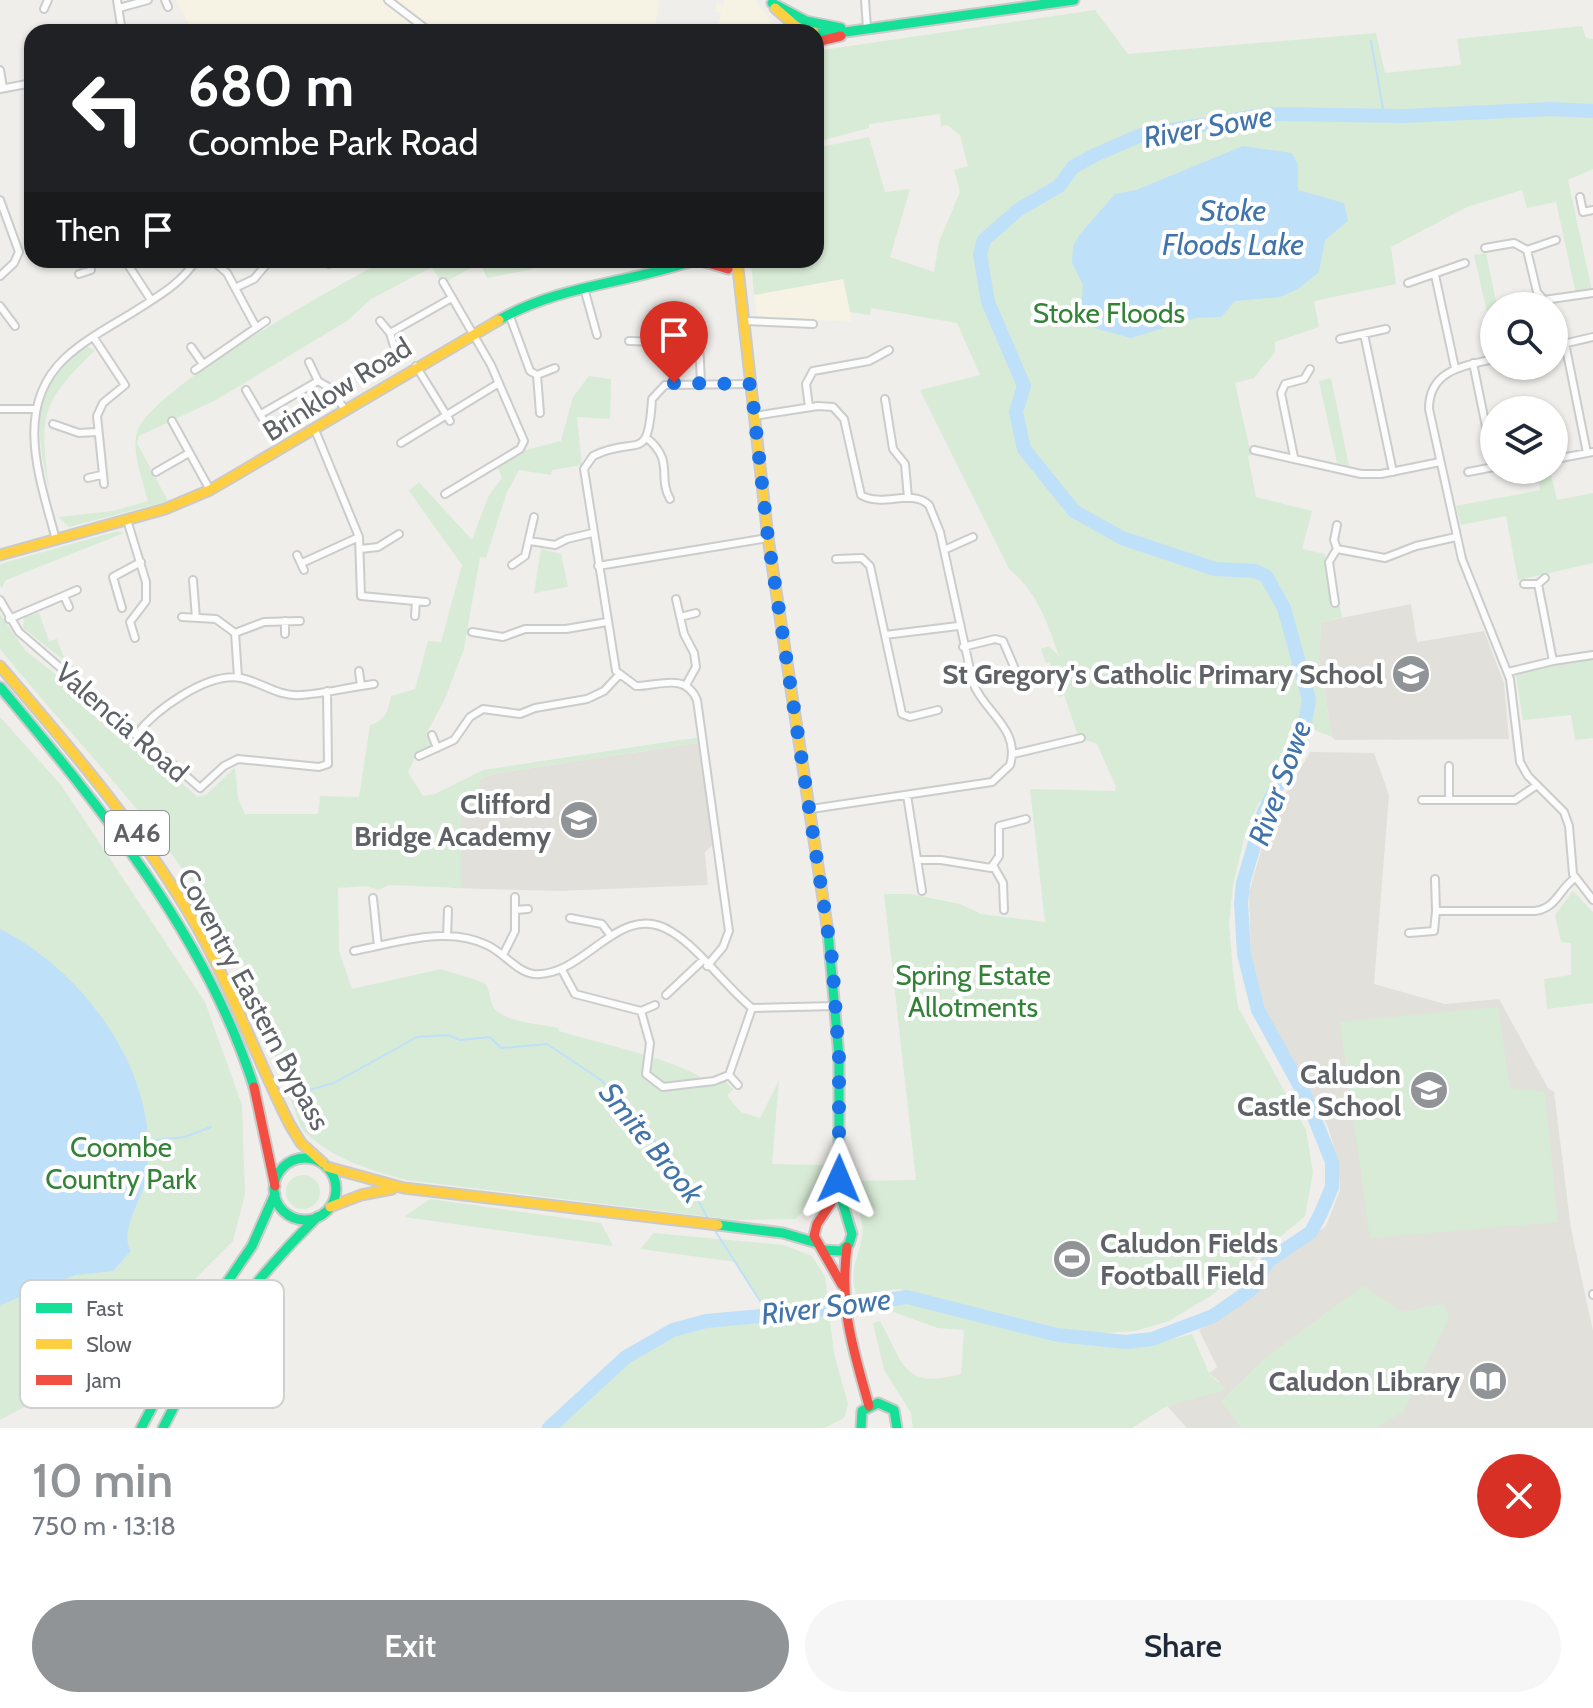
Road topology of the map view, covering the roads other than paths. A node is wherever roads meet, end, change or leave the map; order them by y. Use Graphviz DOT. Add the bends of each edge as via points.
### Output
graph roads {
  1 [pos="48,0"];
  2 [pos="148,0"];
  3 [pos="388,0"];
  4 [pos="865,0"];
  5 [pos="1074,0"];
  6 [pos="770,2"];
  7 [pos="118,4"];
  8 [pos="44,9"];
  9 [pos="783,18"];
  10 [pos="121,24"];
  11 [pos="420,24"];
  12 [pos="786,24"];
  13 [pos="799,24"];
  14 [pos="804,24"];
  15 [pos="865,28"];
  16 [pos="824,29"];
  17 [pos="824,40"];
  18 [pos="0,70"];
  19 [pos="24,85"];
  20 [pos="2,89"];
  21 [pos="1580,197"];
  22 [pos="0,200"];
  23 [pos="1593,210"];
  24 [pos="1556,240"];
  25 [pos="1485,248"];
  26 [pos="1527,250"];
  27 [pos="1465,263"];
  28 [pos="90,268"];
  29 [pos="130,268"];
  30 [pos="189,268"];
  31 [pos="223,268"];
  32 [pos="263,268"];
  33 [pos="673,268"];
  34 [pos="729,268"];
  35 [pos="737,268"];
  36 [pos="79,274"];
  37 [pos="1435,275"];
  38 [pos="0,276"];
  39 [pos="443,282"];
  40 [pos="737,282"];
  41 [pos="1408,283"];
  42 [pos="235,288"];
  43 [pos="584,288"];
  44 [pos="1593,293"];
  45 [pos="450,299"];
  46 [pos="151,300"];
  47 [pos="0,306"];
  48 [pos="509,314"];
  49 [pos="10,319"];
  50 [pos="698,319"];
  51 [pos="266,321"];
  52 [pos="380,321"];
  53 [pos="744,321"];
  54 [pos="813,324"];
  55 [pos="2,325"];
  56 [pos="15,326"];
  57 [pos="256,327"];
  58 [pos="1386,329"];
  59 [pos="474,332"];
  60 [pos="390,333"];
  61 [pos="1364,334"];
  62 [pos="597,335"];
  63 [pos="1593,337"];
  64 [pos="94,338"];
  65 [pos="1340,339"];
  66 [pos="629,341"];
  67 [pos="1568,342"];
  68 [pos="698,343"];
  69 [pos="394,346"];
  70 [pos="191,347"];
  71 [pos="889,350"];
  72 [pos="1568,356"];
  73 [pos="309,362"];
  74 [pos="1480,362"];
  75 [pos="1473,363"];
  76 [pos="203,364"];
  77 [pos="416,366"];
  78 [pos="555,368"];
  79 [pos="1455,368"];
  80 [pos="1310,369"];
  81 [pos="195,370"];
  82 [pos="537,375"];
  83 [pos="135,381"];
  84 [pos="318,381"];
  85 [pos="499,383"];
  86 [pos="701,383"];
  87 [pos="751,384"];
  88 [pos="125,385"];
  89 [pos="246,390"];
  90 [pos="1480,398"];
  91 [pos="885,399"];
  92 [pos="809,407"];
  93 [pos="0,409"];
  94 [pos="36,409"];
  95 [pos="346,411"];
  96 [pos="540,413"];
  97 [pos="261,414"];
  98 [pos="754,416"];
  99 [pos="448,418"];
  100 [pos="172,421"];
  101 [pos="53,424"];
  102 [pos="61,428"];
  103 [pos="315,430"];
  104 [pos="96,432"];
  105 [pos="271,433"];
  106 [pos="59,437"];
  107 [pos="647,438"];
  108 [pos="401,443"];
  109 [pos="1254,450"];
  110 [pos="1590,452"];
  111 [pos="189,453"];
  112 [pos="1294,457"];
  113 [pos="1568,457"];
  114 [pos="1440,462"];
  115 [pos="1480,470"];
  116 [pos="156,472"];
  117 [pos="1393,472"];
  118 [pos="1468,472"];
  119 [pos="101,475"];
  120 [pos="88,478"];
  121 [pos="104,484"];
  122 [pos="665,488"];
  123 [pos="210,490"];
  124 [pos="654,491"];
  125 [pos="445,494"];
  126 [pos="908,498"];
  127 [pos="670,499"];
  128 [pos="534,517"];
  129 [pos="127,520"];
  130 [pos="1337,525"];
  131 [pos="592,533"];
  132 [pos="399,534"];
  133 [pos="1455,534"];
  134 [pos="359,537"];
  135 [pos="973,537"];
  136 [pos="768,538"];
  137 [pos="56,540"];
  138 [pos="530,541"];
  139 [pos="361,549"];
  140 [pos="1337,549"];
  141 [pos="944,550"];
  142 [pos="0,555"];
  143 [pos="297,555"];
  144 [pos="836,559"];
  145 [pos="141,562"];
  146 [pos="512,565"];
  147 [pos="598,566"];
  148 [pos="1545,578"];
  149 [pos="193,580"];
  150 [pos="1524,584"];
  151 [pos="1538,584"];
  152 [pos="77,590"];
  153 [pos="64,596"];
  154 [pos="676,599"];
  155 [pos="0,600"];
  156 [pos="416,601"];
  157 [pos="426,602"];
  158 [pos="1335,603"];
  159 [pos="69,607"];
  160 [pos="122,608"];
  161 [pos="696,613"];
  162 [pos="415,616"];
  163 [pos="182,617"];
  164 [pos="680,617"];
  165 [pos="196,618"];
  166 [pos="9,619"];
  167 [pos="285,621"];
  168 [pos="300,621"];
  169 [pos="607,622"];
  170 [pos="495,626"];
  171 [pos="958,626"];
  172 [pos="472,632"];
  173 [pos="235,633"];
  174 [pos="285,634"];
  175 [pos="885,635"];
  176 [pos="494,636"];
  177 [pos="135,638"];
  178 [pos="963,647"];
  179 [pos="1593,655"];
  180 [pos="1553,661"];
  181 [pos="0,666"];
  182 [pos="1015,669"];
  183 [pos="359,671"];
  184 [pos="1508,672"];
  185 [pos="619,675"];
  186 [pos="238,677"];
  187 [pos="374,684"];
  188 [pos="686,685"];
  189 [pos="361,686"];
  190 [pos="0,687"];
  191 [pos="327,691"];
  192 [pos="938,710"];
  193 [pos="518,714"];
  194 [pos="519,725"];
  195 [pos="136,735"];
  196 [pos="432,735"];
  197 [pos="1081,738"];
  198 [pos="437,748"];
  199 [pos="1013,754"];
  200 [pos="419,756"];
  201 [pos="1449,766"];
  202 [pos="1537,785"];
  203 [pos="907,795"];
  204 [pos="1422,800"];
  205 [pos="1449,800"];
  206 [pos="811,809"];
  207 [pos="1026,819"];
  208 [pos="917,860"];
  209 [pos="994,867"];
  210 [pos="1575,878"];
  211 [pos="1435,879"];
  212 [pos="922,891"];
  213 [pos="515,897"];
  214 [pos="373,898"];
  215 [pos="1593,900"];
  216 [pos="528,909"];
  217 [pos="448,910"];
  218 [pos="515,910"];
  219 [pos="1004,910"];
  220 [pos="1436,911"];
  221 [pos="570,918"];
  222 [pos="1409,933"];
  223 [pos="447,936"];
  224 [pos="611,936"];
  225 [pos="378,946"];
  226 [pos="354,951"];
  227 [pos="503,955"];
  228 [pos="705,964"];
  229 [pos="562,970"];
  230 [pos="666,995"];
  231 [pos="655,1005"];
  232 [pos="836,1006"];
  233 [pos="752,1008"];
  234 [pos="641,1011"];
  235 [pos="729,1075"];
  236 [pos="738,1085"];
  237 [pos="325,1165"];
  238 [pos="404,1188"];
  239 [pos="275,1190"];
  240 [pos="839,1191"];
  241 [pos="330,1207"];
  242 [pos="317,1217"];
  243 [pos="846,1220"];
  244 [pos="820,1221"];
  245 [pos="783,1233"];
  246 [pos="820,1247"];
  247 [pos="847,1247"];
  248 [pos="229,1280"];
  249 [pos="258,1280"];
  250 [pos="842,1285"];
  251 [pos="869,1406"];
  252 [pos="152,1408"];
  253 [pos="174,1408"];
  254 [pos="141,1428"];
  255 [pos="163,1428"];
  256 [pos="861,1428"];
  257 [pos="897,1428"];
  1 -- 8 [label="street"];
  2 -- 7 [label="street"];
  3 -- 11 [label="street"];
  4 -- 15 [label="street"];
  5 -- 15 [label="main road"];
  6 -- 9 [label="main road"];
  6 -- 14 [label="main road"];
  7 -- 10 [label="street"];
  9 -- 12 [label="main road"];
  9 -- 13 [label="main road"];
  15 -- 16 [label="main road"];
  15 -- 17 [label="main road"];
  18 -- 20 [label="street"];
  19 -- 20 [label="street"];
  21 -- 23 [label="street" via="1583,212"];
  22 -- 38 [label="street" via="19,252"];
  24 -- 26 [label="street"];
  25 -- 26 [label="street" via="1511,243"];
  26 -- 44 [label="street" via="1537,292 1544,300"];
  27 -- 37 [label="street"];
  28 -- 36 [label="street"];
  29 -- 46 [label="street"];
  30 -- 46 [label="street"];
  31 -- 42 [label="street"];
  32 -- 42 [label="street"];
  33 -- 43 [label="main road, Brinklow Road"];
  34 -- 40 [label="main road"];
  35 -- 40 [label="main road"];
  37 -- 41 [label="street"];
  37 -- 79 [label="street"];
  39 -- 45 [label="street"];
  40 -- 53 [label="main road"];
  42 -- 57 [label="street"];
  43 -- 48 [label="main road, Brinklow Road"];
  43 -- 62 [label="street"];
  45 -- 59 [label="street"];
  45 -- 60 [label="street"];
  46 -- 64 [label="street"];
  47 -- 49 [label="street"];
  48 -- 59 [label="main road, Brinklow Road"];
  48 -- 82 [label="street" via="530,371"];
  49 -- 55 [label="street"];
  49 -- 56 [label="street"];
  50 -- 68 [label="street"];
  51 -- 57 [label="street"];
  52 -- 60 [label="street"];
  53 -- 54 [label="street"];
  53 -- 87 [label="main road"];
  57 -- 76 [label="street"];
  58 -- 61 [label="street"];
  59 -- 77 [label="main road, Brinklow Road"];
  59 -- 85 [label="street"];
  60 -- 69 [label="street"];
  61 -- 65 [label="street"];
  61 -- 117 [label="street"];
  63 -- 67 [label="street"];
  64 -- 88 [label="street"];
  64 -- 94 [label="street" via="51,374"];
  66 -- 68 [label="street"];
  68 -- 86 [label="street"];
  70 -- 76 [label="street"];
  71 -- 92 [label="street" via="869,361 813,371 806,384"];
  72 -- 110 [label="street"];
  73 -- 84 [label="street"];
  74 -- 75 [label="street"];
  75 -- 79 [label="street"];
  75 -- 90 [label="street"];
  76 -- 81 [label="street"];
  77 -- 95 [label="main road, Brinklow Road"];
  77 -- 99 [label="street"];
  78 -- 82 [label="street"];
  79 -- 114 [label="street" via="1440,377 1430,397"];
  80 -- 112 [label="street" via="1304,379 1281,389"];
  82 -- 96 [label="street"];
  83 -- 88 [label="street"];
  84 -- 95 [label="street"];
  84 -- 97 [label="street"];
  85 -- 99 [label="street"];
  85 -- 125 [label="street" via="522,432 520,449"];
  86 -- 87 [label="street"];
  86 -- 107 [label="street" via="660,388 652,399"];
  87 -- 98 [label="main road"];
  88 -- 104 [label="street" via="99,409"];
  89 -- 97 [label="street"];
  91 -- 126 [label="street" via="893,449 905,464"];
  92 -- 98 [label="street"];
  92 -- 126 [label="street" via="828,406 842,415 861,495 876,501"];
  93 -- 94 [label="street"];
  94 -- 137 [label="street" via="34,448"];
  95 -- 103 [label="main road, Brinklow Road"];
  97 -- 105 [label="street"];
  98 -- 136 [label="main road"];
  99 -- 108 [label="street"];
  100 -- 111 [label="street"];
  101 -- 102 [label="street"];
  102 -- 104 [label="street"];
  102 -- 106 [label="street"];
  103 -- 123 [label="main road, Brinklow Road"];
  103 -- 134 [label="street"];
  104 -- 119 [label="street"];
  107 -- 122 [label="street" via="663,455"];
  107 -- 131 [label="street" via="588,461 583,477"];
  109 -- 112 [label="street"];
  110 -- 113 [label="street"];
  111 -- 116 [label="street"];
  111 -- 123 [label="street"];
  112 -- 117 [label="street" via="1361,474"];
  114 -- 117 [label="street"];
  114 -- 133 [label="street"];
  115 -- 118 [label="street"];
  119 -- 120 [label="street"];
  119 -- 121 [label="street"];
  122 -- 124 [label="street"];
  122 -- 127 [label="street"];
  123 -- 129 [label="main road, Brinklow Road"];
  126 -- 141 [label="street" via="929,505"];
  128 -- 138 [label="street"];
  129 -- 137 [label="main road, Brinklow Road"];
  129 -- 145 [label="street"];
  130 -- 140 [label="street"];
  131 -- 138 [label="street" via="554,546"];
  131 -- 147 [label="street"];
  132 -- 139 [label="street" via="378,547"];
  133 -- 140 [label="street" via="1385,558"];
  133 -- 184 [label="street"];
  134 -- 139 [label="street"];
  134 -- 143 [label="street" via="303,566"];
  135 -- 141 [label="street"];
  136 -- 147 [label="street"];
  136 -- 206 [label="main road"];
  137 -- 142 [label="main road, Brinklow Road"];
  138 -- 146 [label="street" via="525,556"];
  139 -- 156 [label="street" via="361,596"];
  140 -- 158 [label="street" via="1329,562"];
  141 -- 171 [label="street"];
  144 -- 175 [label="street" via="868,562"];
  145 -- 160 [label="street" via="113,577"];
  145 -- 177 [label="street" via="146,601 130,622"];
  147 -- 169 [label="street"];
  148 -- 151 [label="street"];
  149 -- 165 [label="street"];
  150 -- 151 [label="street"];
  151 -- 180 [label="street"];
  152 -- 153 [label="street"];
  153 -- 159 [label="street"];
  153 -- 166 [label="street"];
  154 -- 164 [label="street"];
  155 -- 166 [label="street, Valencia Road"];
  156 -- 157 [label="street"];
  156 -- 162 [label="street"];
  161 -- 164 [label="street"];
  163 -- 165 [label="street"];
  164 -- 188 [label="street" via="696,667"];
  165 -- 173 [label="street" via="224,622"];
  166 -- 195 [label="street, Valencia Road" via="105,713"];
  167 -- 168 [label="street"];
  167 -- 173 [label="street" via="256,623"];
  167 -- 174 [label="street"];
  169 -- 176 [label="street"];
  169 -- 185 [label="street"];
  170 -- 176 [label="street"];
  171 -- 175 [label="street"];
  171 -- 178 [label="street"];
  172 -- 176 [label="street"];
  173 -- 186 [label="street"];
  175 -- 192 [label="street" via="902,714"];
  178 -- 182 [label="street" via="1003,641"];
  178 -- 199 [label="street" via="975,689 1002,722"];
  179 -- 180 [label="street"];
  180 -- 184 [label="street"];
  181 -- 237 [label="main road, Coventry Eastern Bypass / A46" via="100,785 173,886 216,961 290,1125"];
  183 -- 189 [label="street"];
  184 -- 202 [label="street" via="1520,762"];
  185 -- 188 [label="street" via="636,686 672,681"];
  185 -- 193 [label="street" via="597,696"];
  186 -- 191 [label="street" via="285,694"];
  186 -- 195 [label="street" via="185,694 151,715"];
  187 -- 189 [label="street"];
  188 -- 228 [label="street" via="697,700 729,931 723,947"];
  189 -- 191 [label="street"];
  190 -- 239 [label="main road, Coventry Eastern Bypass / A46" via="128,844 183,928 241,1056 267,1137"];
  191 -- 195 [label="street, Valencia Road" via="330,756 324,766 238,759 200,788"];
  193 -- 194 [label="street"];
  193 -- 198 [label="street" via="483,709 470,717 454,740"];
  196 -- 198 [label="street"];
  197 -- 199 [label="street"];
  198 -- 200 [label="street"];
  199 -- 203 [label="street" via="1008,770 992,782"];
  201 -- 205 [label="street"];
  202 -- 205 [label="street" via="1515,800"];
  202 -- 210 [label="street" via="1566,816"];
  203 -- 206 [label="street"];
  203 -- 208 [label="street"];
  204 -- 205 [label="street"];
  206 -- 232 [label="main road"];
  207 -- 209 [label="street" via="999,826"];
  208 -- 209 [label="street"];
  208 -- 212 [label="street"];
  209 -- 219 [label="street" via="1003,883"];
  210 -- 215 [label="street"];
  210 -- 220 [label="street" via="1554,904 1542,910"];
  211 -- 220 [label="street"];
  213 -- 218 [label="street"];
  214 -- 225 [label="street"];
  216 -- 218 [label="street"];
  217 -- 223 [label="street"];
  218 -- 227 [label="street" via="515,931"];
  220 -- 222 [label="street" via="1434,931"];
  221 -- 224 [label="street" via="602,924"];
  223 -- 225 [label="street"];
  223 -- 227 [label="street" via="476,941"];
  224 -- 228 [label="street" via="630,925 660,926 674,932"];
  224 -- 229 [label="street"];
  225 -- 226 [label="street"];
  227 -- 229 [label="street" via="531,974"];
  228 -- 230 [label="street"];
  228 -- 233 [label="street"];
  229 -- 234 [label="street" via="575,994"];
  231 -- 234 [label="street"];
  232 -- 233 [label="street"];
  232 -- 240 [label="main road"];
  233 -- 235 [label="street"];
  234 -- 235 [label="street" via="648,1031 645,1069 657,1085"];
  235 -- 236 [label="street"];
  237 -- 238 [label="main road"];
  237 -- 239 [label="main road" via="307,1158 292,1161 280,1172"];
  237 -- 241 [label="main road" via="336,1187"];
  238 -- 241 [label="main road"];
  238 -- 245 [label="main road"];
  239 -- 242 [label="main road" via="282,1209 293,1217"];
  239 -- 248 [label="main road" via="252,1246"];
  240 -- 243 [label="main road"];
  240 -- 244 [label="main road"];
  241 -- 242 [label="main road"];
  242 -- 249 [label="main road"];
  243 -- 244 [label="main road" via="835,1215"];
  243 -- 247 [label="main road" via="852,1234"];
  244 -- 245 [label="main road"];
  244 -- 246 [label="main road"];
  245 -- 246 [label="main road"];
  246 -- 247 [label="main road" via="835,1253"];
  246 -- 250 [label="main road"];
  247 -- 250 [label="main road"];
  250 -- 251 [label="main road"];
  251 -- 256 [label="main road" via="862,1411"];
  251 -- 257 [label="main road" via="891,1407"];
  252 -- 254 [label="main road"];
  253 -- 255 [label="main road"];
}
